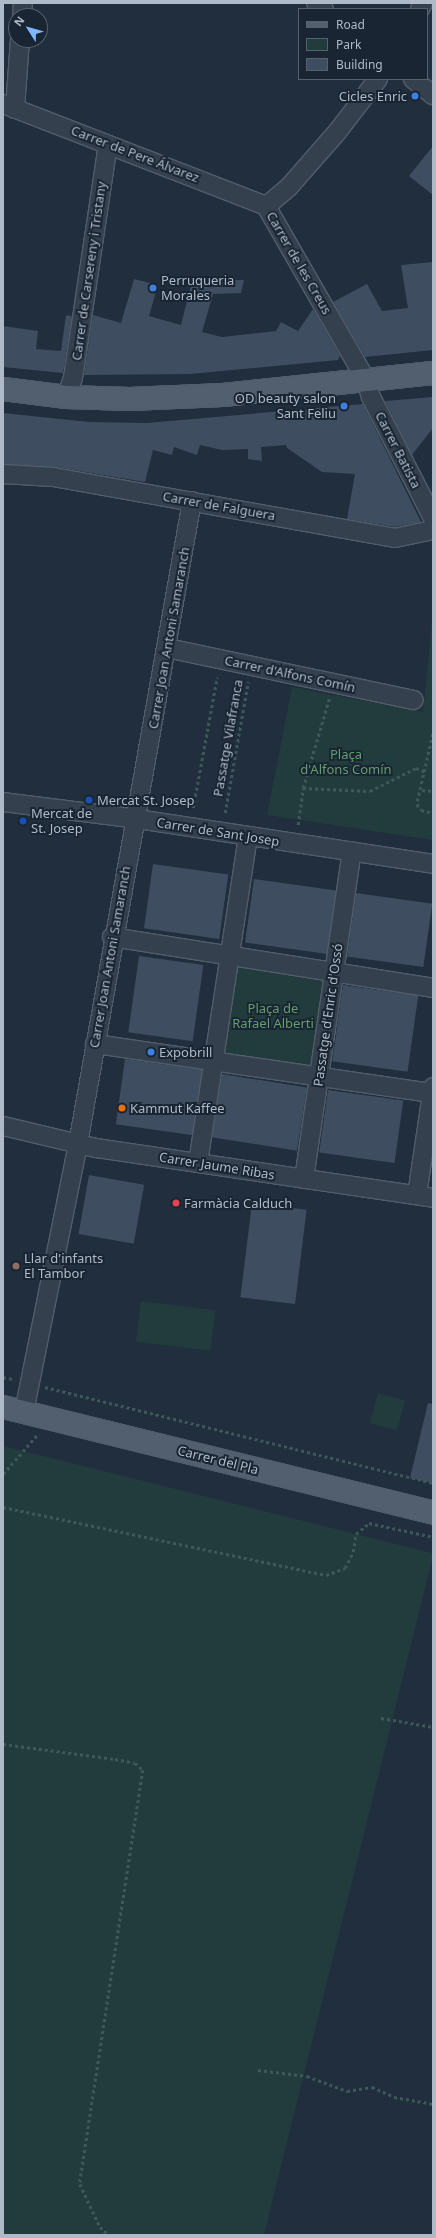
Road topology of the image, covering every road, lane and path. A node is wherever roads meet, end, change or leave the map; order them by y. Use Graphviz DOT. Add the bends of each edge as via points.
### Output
graph roads {
  1 [pos="19,48"];
  2 [pos="377,80"];
  3 [pos="414,80"];
  4 [pos="433,95"];
  5 [pos="9,106"];
  6 [pos="108,145"];
  7 [pos="266,206"];
  8 [pos="361,371"];
  9 [pos="433,373"];
  10 [pos="3,389"];
  11 [pos="66,397"];
  12 [pos="3,474"];
  13 [pos="192,501"];
  14 [pos="433,518"];
  15 [pos="433,530"];
  16 [pos="167,648"];
  17 [pos="220,659"];
  18 [pos="252,666"];
  19 [pos="333,683"];
  20 [pos="414,700"];
  21 [pos="433,734"];
  22 [pos="426,772"];
  23 [pos="302,788"];
  24 [pos="422,790"];
  25 [pos="433,792"];
  26 [pos="3,802"];
  27 [pos="193,808"];
  28 [pos="226,813"];
  29 [pos="433,813"];
  30 [pos="137,819"];
  31 [pos="298,825"];
  32 [pos="248,838"];
  33 [pos="352,851"];
  34 [pos="433,864"];
  35 [pos="112,937"];
  36 [pos="230,956"];
  37 [pos="334,973"];
  38 [pos="433,988"];
  39 [pos="95,1044"];
  40 [pos="214,1060"];
  41 [pos="319,1078"];
  42 [pos="433,1090"];
  43 [pos="3,1126"];
  44 [pos="78,1144"];
  45 [pos="198,1163"];
  46 [pos="304,1179"];
  47 [pos="425,1196"];
  48 [pos="29,1383"];
  49 [pos="3,1407"];
  50 [pos="24,1412"];
  51 [pos="46,1418"];
  52 [pos="3,1474"];
  53 [pos="433,1483"];
  54 [pos="3,1507"];
  55 [pos="433,1512"];
  56 [pos="433,1537"];
  57 [pos="381,1718"];
  58 [pos="433,1727"];
  59 [pos="3,1744"];
  60 [pos="258,2070"];
  61 [pos="433,2104"];
  62 [pos="109,2235"];
  1 -- 5 [label="street"];
  2 -- 7 [label="street, Carrer de les Creus" via="338,131 289,187"];
  3 -- 4 [label="street"];
  5 -- 6 [label="street, Carrer de Pere Álvarez"];
  6 -- 7 [label="street, Carrer de Pere Álvarez"];
  6 -- 11 [label="street, Carrer de Carsereny i Tristany" via="73,378"];
  7 -- 8 [label="street, Carrer de les Creus"];
  8 -- 9 [label="main road"];
  8 -- 11 [label="main road" via="222,395 130,399"];
  8 -- 14 [label="street, Carrer Batista" via="371,397"];
  10 -- 11 [label="main road"];
  12 -- 13 [label="street, Carrer de Falguera" via="53,477"];
  13 -- 15 [label="street, Carrer de Falguera" via="394,538"];
  13 -- 16 [label="street, Carrer Joan Antoni Samaranch"];
  16 -- 17 [label="street, Carrer d'Alfons Comín"];
  16 -- 30 [label="street, Carrer Joan Antoni Samaranch"];
  17 -- 18 [label="street, Carrer d'Alfons Comín"];
  17 -- 27 [label="path, Passatge Vilafranca"];
  18 -- 19 [label="street, Carrer d'Alfons Comín"];
  18 -- 28 [label="path, Passatge Vilafranca"];
  19 -- 20 [label="street, Carrer d'Alfons Comín"];
  19 -- 23 [label="path"];
  21 -- 22 [label="path"];
  22 -- 23 [label="path" via="416,768 370,791"];
  22 -- 24 [label="path"];
  23 -- 31 [label="path"];
  24 -- 25 [label="path"];
  24 -- 29 [label="path" via="417,797 417,804 421,810"];
  26 -- 30 [label="street, Carrer de Sant Josep"];
  30 -- 32 [label="street, Carrer de Sant Josep"];
  30 -- 35 [label="street, Carrer Joan Antoni Samaranch"];
  32 -- 33 [label="street, Carrer de Sant Josep"];
  32 -- 36 [label="street"];
  33 -- 34 [label="street, Carrer de Sant Josep"];
  33 -- 37 [label="street, Passatge d'Enric d'Ossó"];
  35 -- 36 [label="street"];
  35 -- 39 [label="street, Carrer Joan Antoni Samaranch"];
  36 -- 37 [label="street"];
  36 -- 40 [label="street"];
  37 -- 38 [label="street"];
  37 -- 41 [label="street, Passatge d'Enric d'Ossó"];
  39 -- 40 [label="street"];
  39 -- 44 [label="street, Carrer Joan Antoni Samaranch"];
  40 -- 41 [label="street"];
  40 -- 45 [label="street"];
  41 -- 42 [label="street"];
  41 -- 46 [label="street, Passatge d'Enric d'Ossó"];
  42 -- 47 [label="street"];
  43 -- 44 [label="street, Carrer Jaume Ribas"];
  44 -- 45 [label="street, Carrer Jaume Ribas"];
  44 -- 48 [label="street, Carrer Joan Antoni Samaranch"];
  45 -- 46 [label="street, Carrer Jaume Ribas"];
  46 -- 47 [label="street, Carrer Jaume Ribas"];
  48 -- 50 [label="street, Carrer Joan Antoni Samaranch"];
  48 -- 53 [label="path"];
  49 -- 50 [label="main road, Carrer del Pla"];
  50 -- 51 [label="main road, Carrer del Pla"];
  51 -- 52 [label="path" via="34,1440"];
  51 -- 55 [label="main road, Carrer del Pla"];
  54 -- 56 [label="path" via="326,1575 345,1568 353,1552 356,1534 369,1523"];
  57 -- 58 [label="path"];
  59 -- 62 [label="path" via="115,1759 135,1763 143,1770 80,2184 100,2227"];
  60 -- 61 [label="path" via="307,2076 347,2091 372,2087 394,2097"];
}
